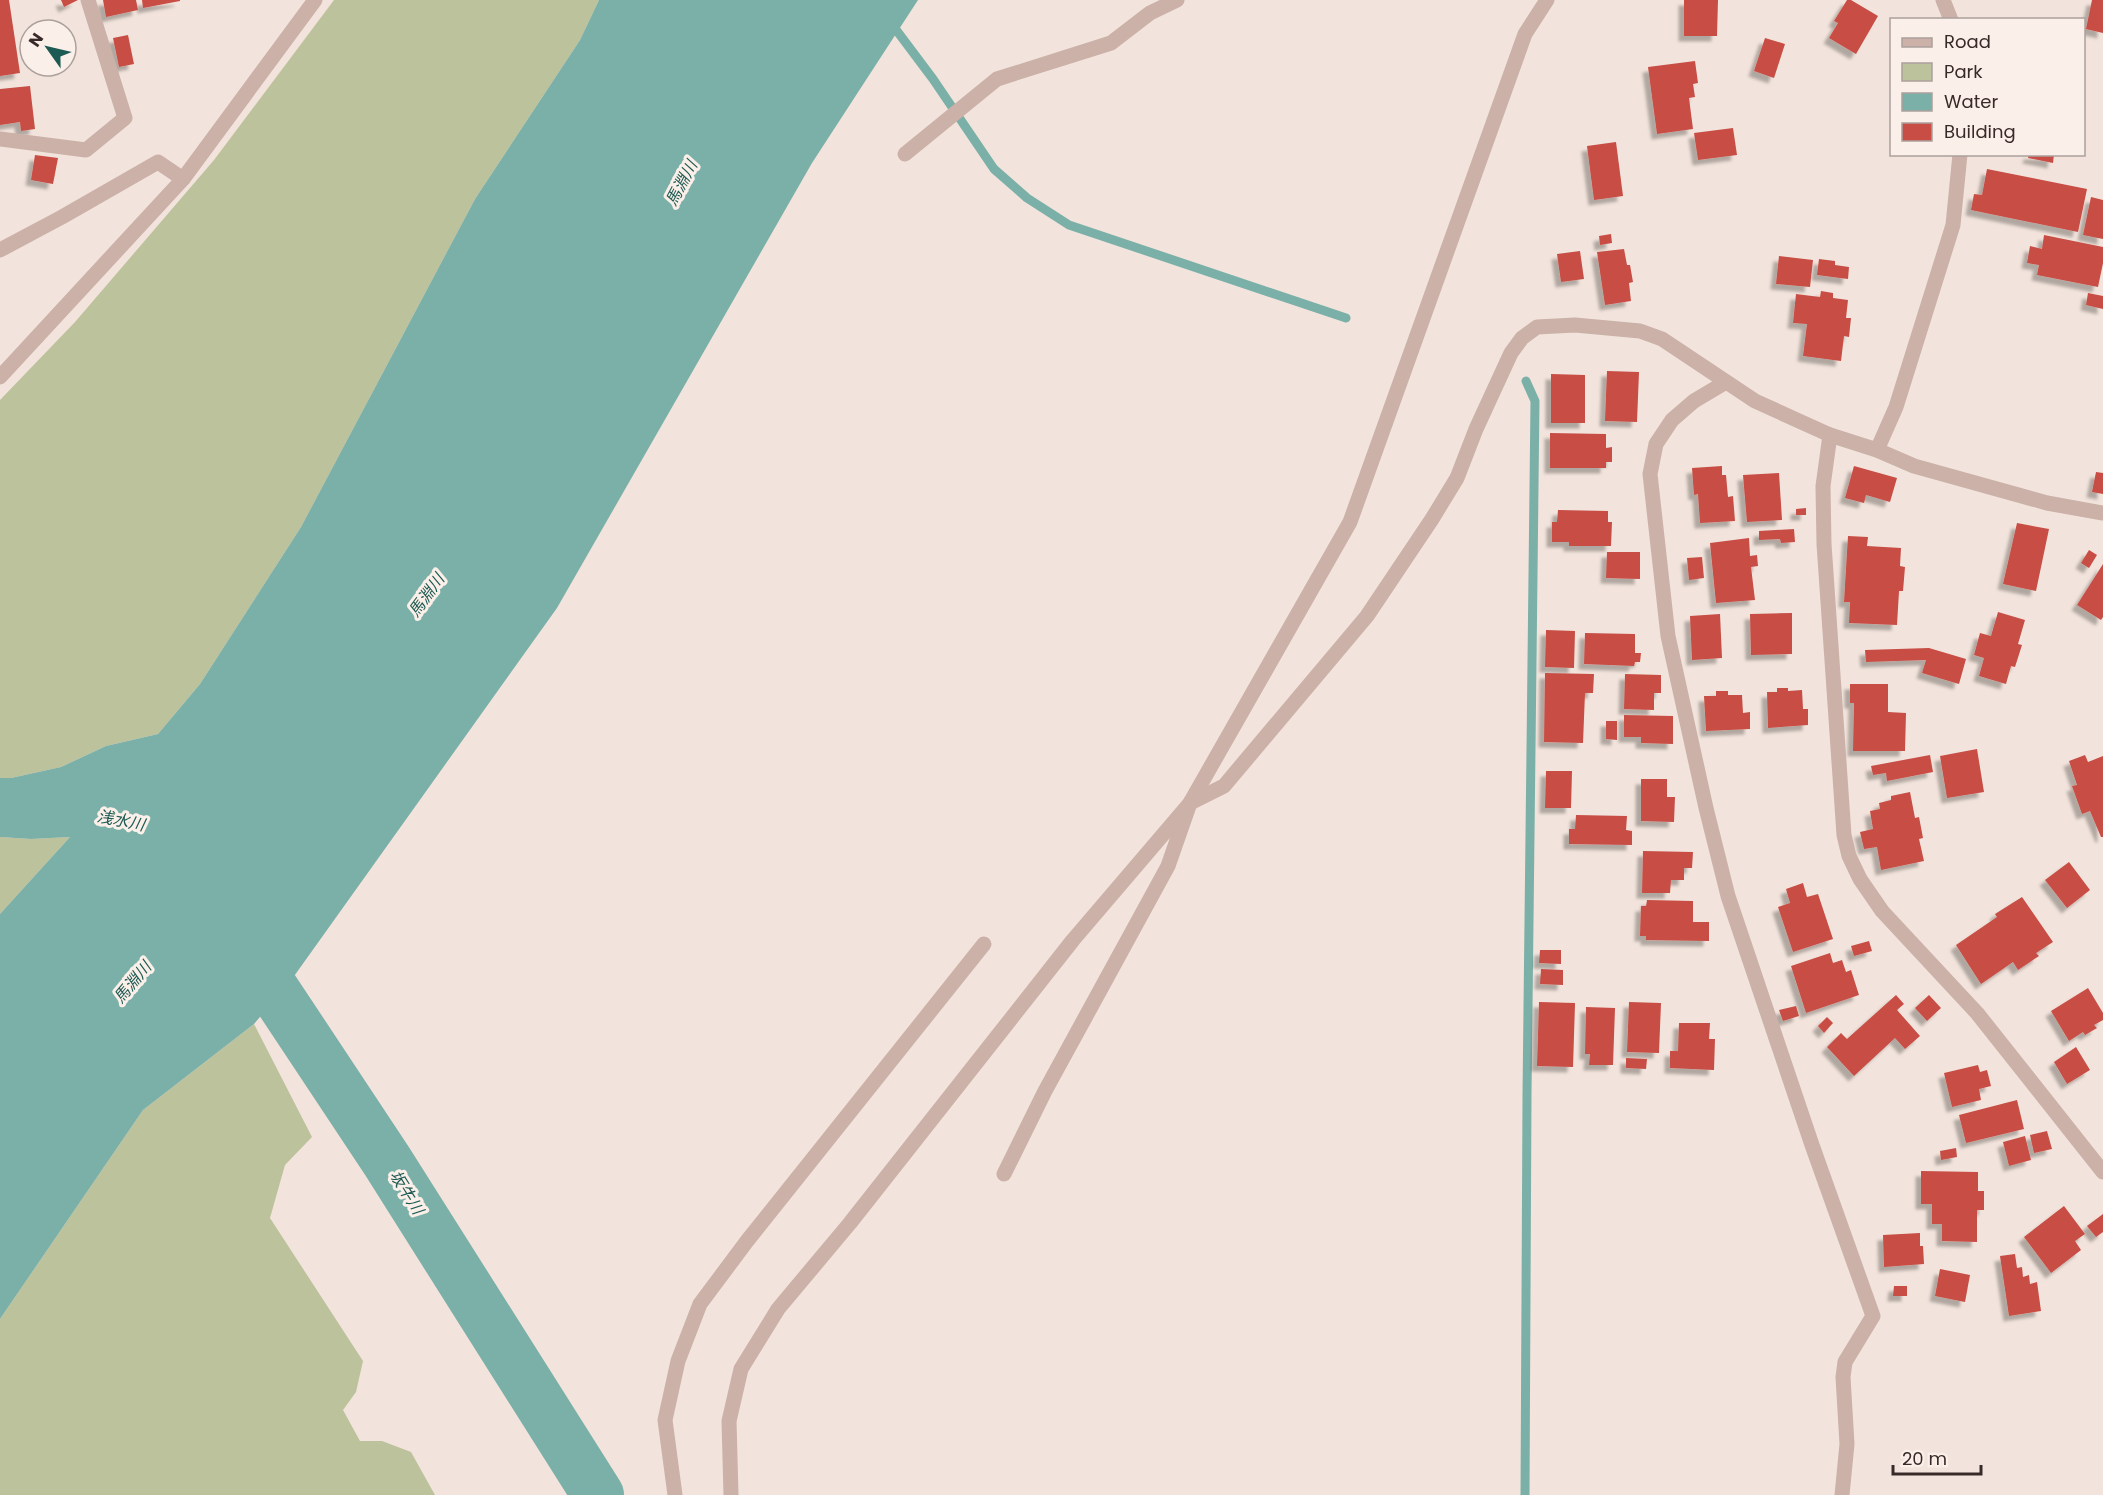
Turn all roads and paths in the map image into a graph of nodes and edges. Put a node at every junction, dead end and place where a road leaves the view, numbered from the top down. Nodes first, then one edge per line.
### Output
1 (88, 0) edge
2 (315, 0) edge
3 (1177, 0) edge
4 (1547, 0) edge
5 (1943, 0) edge
6 (1950, 18) edge
7 (0, 139) edge
8 (905, 154) dead end
9 (1960, 156) edge
10 (183, 179) junction
11 (0, 250) edge
12 (0, 377) edge
13 (1725, 382) junction
14 (1830, 435) junction
15 (1877, 450) junction
16 (2103, 513) edge
17 (1190, 802) junction
18 (984, 944) dead end
19 (2103, 1172) edge
20 (1004, 1174) dead end
21 (675, 1495) edge
22 (731, 1495) edge
23 (1842, 1495) edge

1 - 7 street
2 - 10 street
3 - 8 street
4 - 17 street
5 - 6 street
9 - 15 street
10 - 11 street
10 - 12 street
13 - 14 street
13 - 17 street
13 - 23 street
14 - 15 street
14 - 19 street
15 - 16 street
17 - 20 street
17 - 22 street
18 - 21 street

